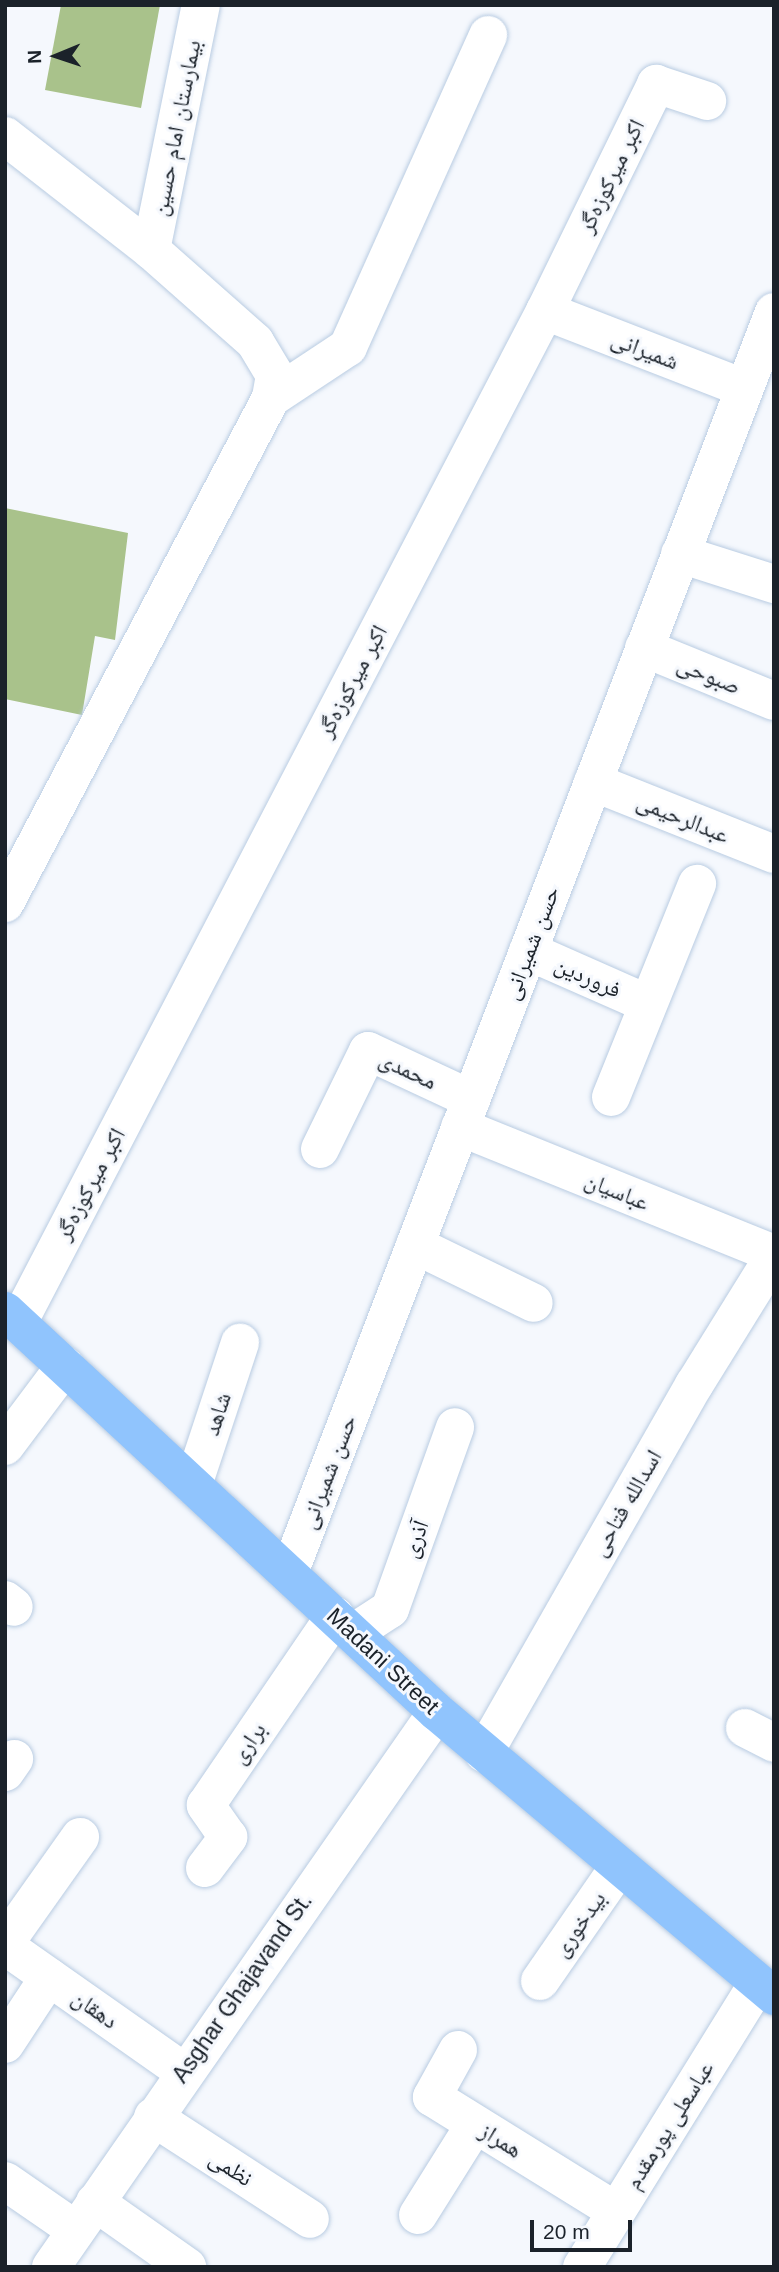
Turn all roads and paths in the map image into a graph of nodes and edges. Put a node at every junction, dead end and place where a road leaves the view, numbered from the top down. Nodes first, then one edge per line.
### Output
1 (201, 5) edge
2 (488, 35) dead end
3 (707, 102) dead end
4 (5, 136) edge
5 (151, 250) junction
6 (545, 312) junction
7 (774, 312) edge
8 (744, 388) junction
9 (271, 398) junction
10 (680, 554) junction
11 (774, 584) edge
12 (644, 648) junction
13 (774, 701) edge
14 (593, 782) junction
15 (774, 855) edge
16 (697, 884) dead end
17 (5, 903) edge
18 (528, 951) junction
19 (648, 1004) junction
20 (611, 1097) dead end
21 (466, 1113) junction
22 (320, 1149) dead end
23 (415, 1245) junction
24 (774, 1255) edge
25 (534, 1303) dead end
26 (12, 1317) edge
27 (240, 1343) dead end
28 (65, 1366) junction
29 (455, 1427) dead end
30 (5, 1446) edge
31 (193, 1485) junction
32 (289, 1573) junction
33 (344, 1625) junction
34 (437, 1712) junction
35 (484, 1753) junction
36 (80, 1837) dead end
37 (619, 1867) junction
38 (205, 1868) dead end
39 (5, 1944) edge
40 (49, 1977) junction
41 (540, 1981) dead end
42 (766, 1989) edge
43 (5, 2044) edge
44 (458, 2050) dead end
45 (184, 2072) junction
46 (153, 2117) junction
47 (475, 2124) junction
48 (5, 2180) edge
49 (616, 2211) junction
50 (418, 2215) dead end
51 (85, 2216) junction
52 (310, 2219) dead end
53 (51, 2267) edge
54 (187, 2267) edge
55 (582, 2267) edge

1 - 5 street, بیمارستان امام حسین
2 - 9 street
3 - 6 street, اکبر میرکوزه‌گر
4 - 5 street
5 - 9 street
6 - 8 street, شمیرانی
6 - 26 street, اکبر میرکوزه‌گر
7 - 8 street, حسن شمیرانی
8 - 10 street, حسن شمیرانی
9 - 17 street
10 - 11 street
10 - 12 street, حسن شمیرانی
12 - 13 street, صبوحی
12 - 14 street, حسن شمیرانی
14 - 15 street, عبدالرحیمی
14 - 18 street, حسن شمیرانی
16 - 19 street
18 - 19 street, فروردین
18 - 21 street, حسن شمیرانی
19 - 20 street
21 - 22 street, محمدی
21 - 23 street, حسن شمیرانی
21 - 24 street, عباسیان
23 - 25 street
23 - 32 street, حسن شمیرانی
24 - 35 street, اسدالله فتاحی
26 - 28 main road, Madani Street
27 - 31 street, شاهد
28 - 30 street
28 - 31 main road, Madani Street
29 - 33 street, آذری
31 - 32 main road, Madani Street
32 - 33 main road, Madani Street
33 - 34 main road, Madani Street
33 - 38 street, براری
34 - 35 main road, Madani Street
34 - 45 street, Asghar Ghajavand St.
35 - 37 main road, Madani Street
36 - 39 street
37 - 41 street, بیدخوری
37 - 42 main road, Madani Street
39 - 40 street, دهقان
40 - 43 street
40 - 45 street, دهقان
42 - 49 street, عباسعلی پورمقدم
44 - 47 street, همراز
45 - 46 street, Asghar Ghajavand St.
46 - 51 street, Asghar Ghajavand St.
46 - 52 street, نظمی
47 - 49 street, همراز
47 - 50 street
48 - 51 street
49 - 55 street, عباسعلی پورمقدم
51 - 53 street, Asghar Ghajavand St.
51 - 54 street

